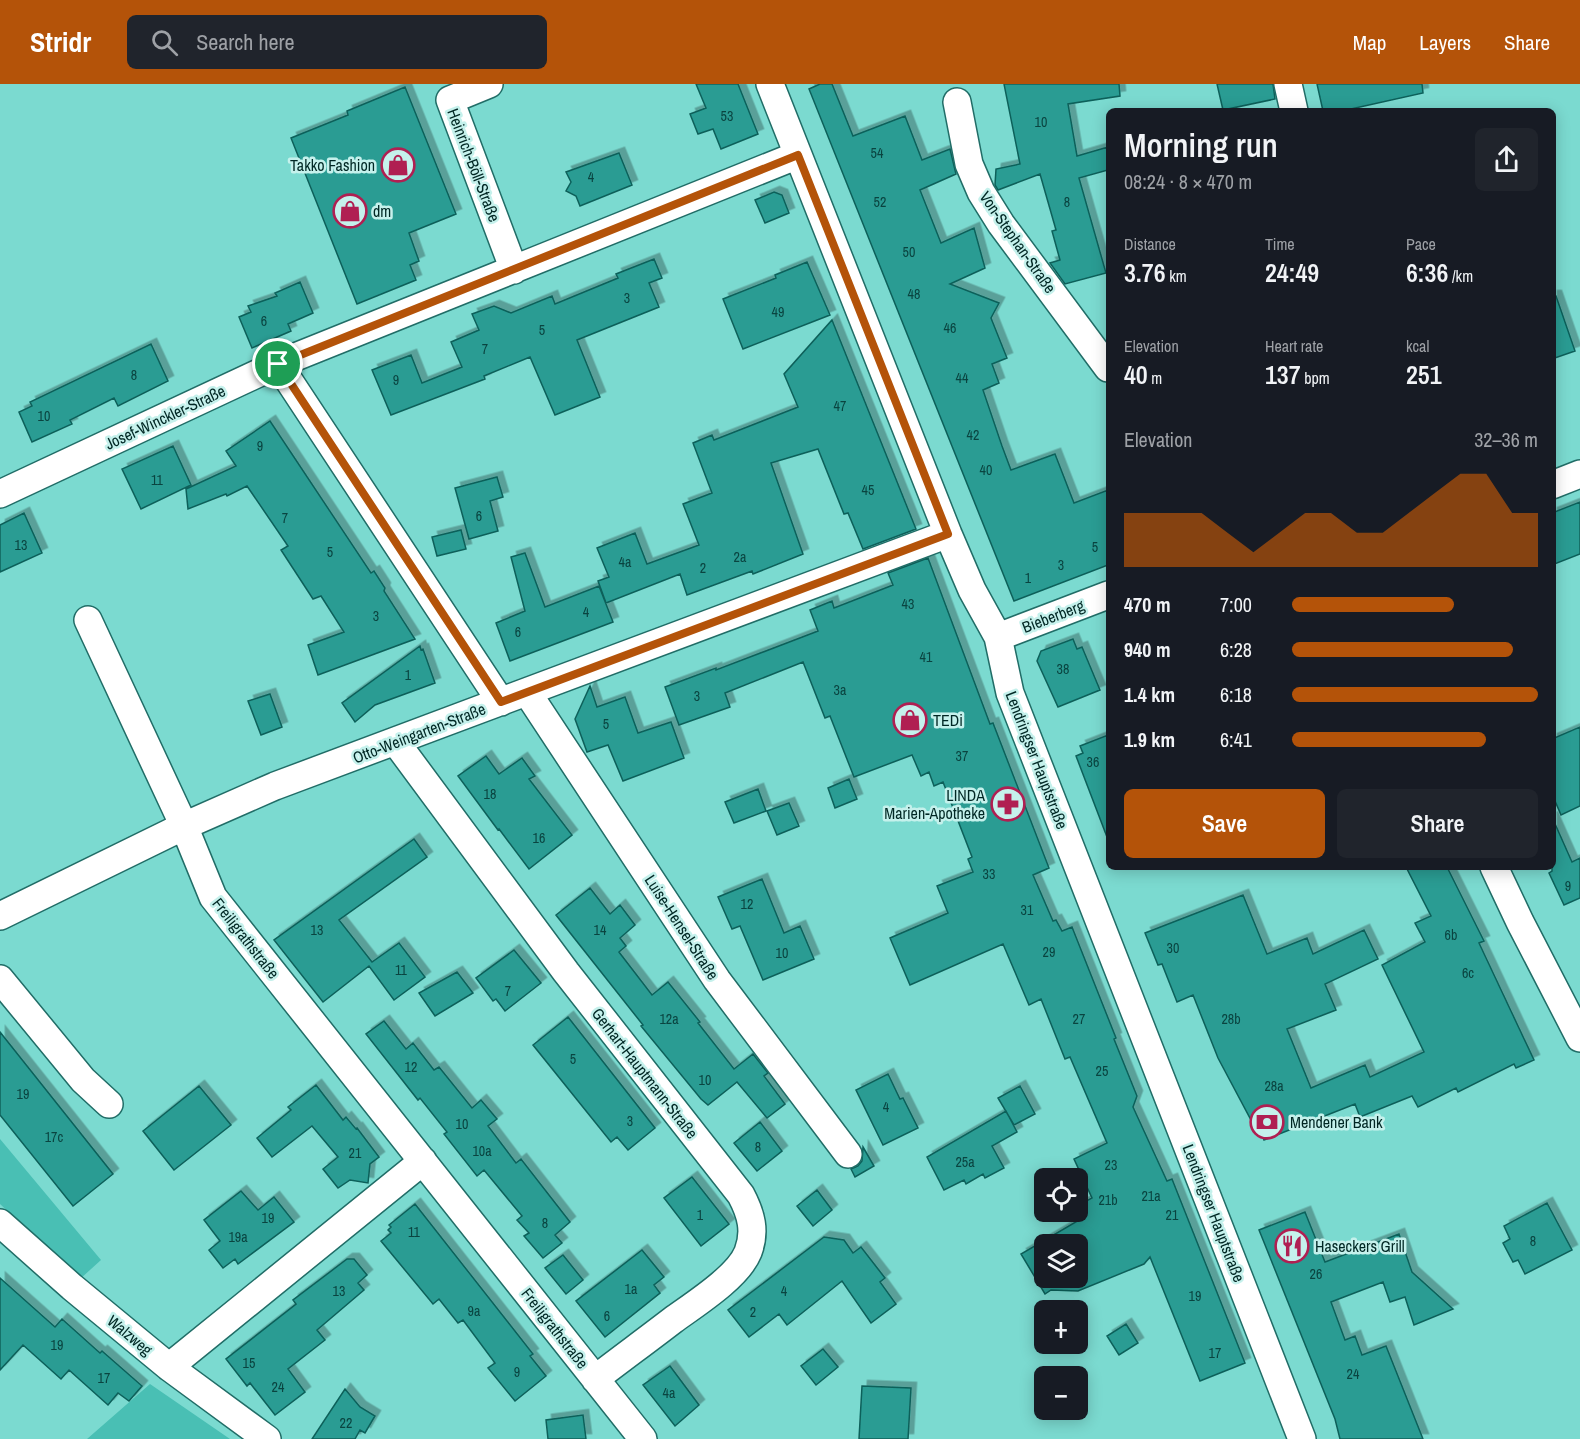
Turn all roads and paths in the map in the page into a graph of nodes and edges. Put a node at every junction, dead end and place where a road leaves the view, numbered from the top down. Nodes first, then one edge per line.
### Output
1 (489, 84) edge
2 (770, 84) edge
3 (1288, 84) edge
4 (957, 102) dead end
5 (1293, 108) edge
6 (798, 155) junction
7 (513, 270) junction
8 (278, 364) junction
9 (1106, 365) edge
10 (1580, 474) edge
11 (1556, 483) edge
12 (0, 494) edge
13 (948, 534) junction
14 (1106, 596) edge
15 (88, 620) dead end
16 (998, 637) junction
17 (527, 692) junction
18 (501, 702) junction
19 (395, 741) junction
20 (184, 826) junction
21 (1495, 870) edge
22 (0, 916) edge
23 (0, 979) edge
24 (1580, 1038) edge
25 (109, 1104) dead end
26 (848, 1154) dead end
27 (423, 1161) junction
28 (0, 1223) edge
29 (169, 1367) junction
30 (595, 1379) junction
31 (267, 1439) edge
32 (643, 1439) edge
33 (1302, 1439) edge

1 - 7 street, Heinrich-Böll-Straße
2 - 6 street, Lendringser Hauptstraße
3 - 5 street
4 - 9 street, Von-Stephan-Straße
6 - 7 street, Josef-Winckler-Straße
6 - 13 street, Lendringser Hauptstraße
7 - 8 street, Josef-Winckler-Straße
8 - 12 street, Josef-Winckler-Straße
8 - 18 street
10 - 11 street
13 - 16 street, Lendringser Hauptstraße
13 - 17 street, Otto-Weingarten-Straße
14 - 16 street, Bieberberg
15 - 20 street, Freiligrathstraße
16 - 33 street, Lendringser Hauptstraße
17 - 18 street, Otto-Weingarten-Straße
17 - 26 street, Luise-Hensel-Straße
18 - 19 street, Otto-Weingarten-Straße
19 - 20 street, Otto-Weingarten-Straße
19 - 30 street, Gerhart-Hauptmann-Straße
20 - 22 street, Otto-Weingarten-Straße
20 - 27 street, Freiligrathstraße
21 - 24 street
23 - 25 street
27 - 29 street
27 - 30 street, Freiligrathstraße
28 - 29 street, Walzweg
29 - 31 street, Walzweg
30 - 32 street, Freiligrathstraße

